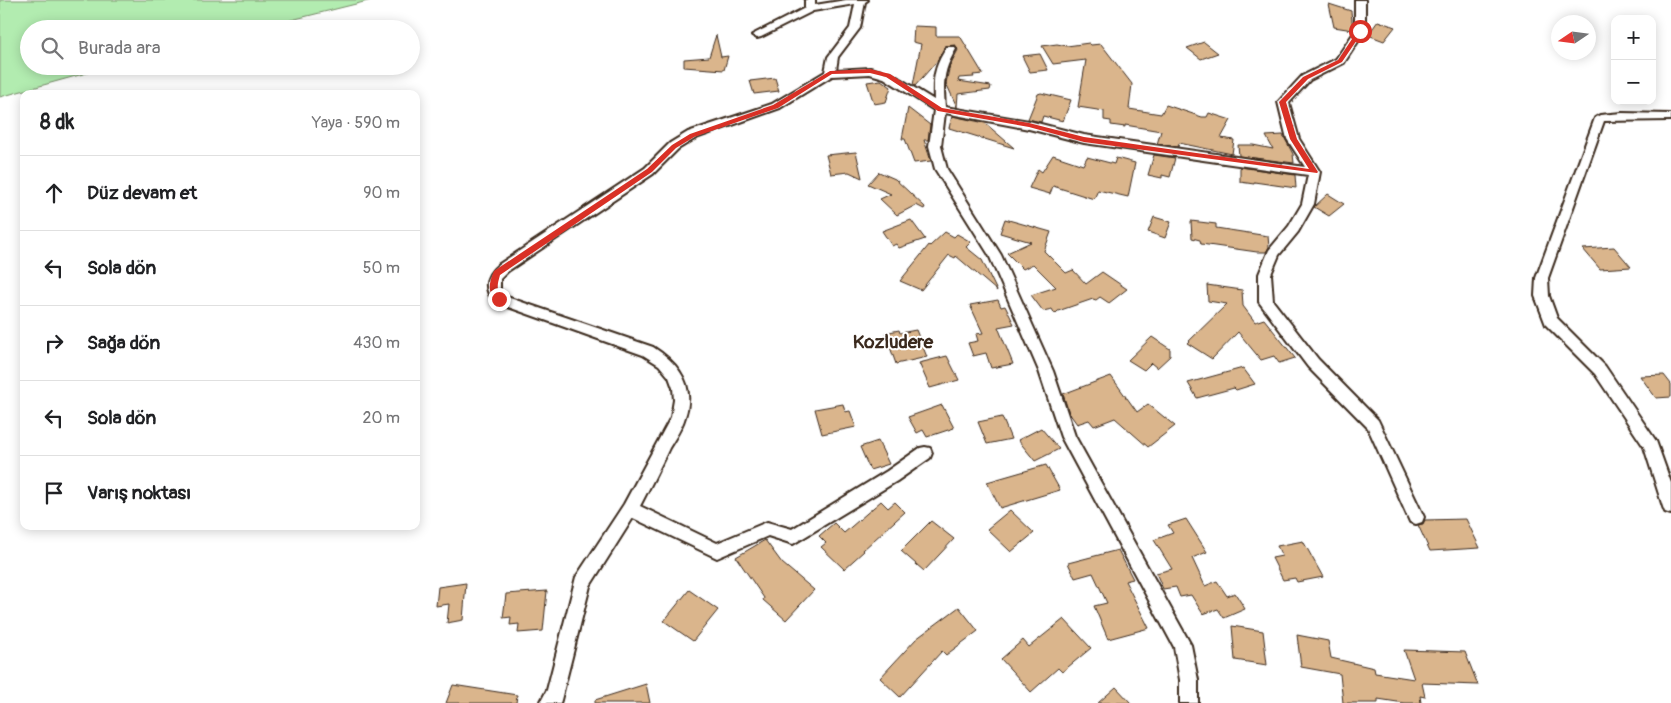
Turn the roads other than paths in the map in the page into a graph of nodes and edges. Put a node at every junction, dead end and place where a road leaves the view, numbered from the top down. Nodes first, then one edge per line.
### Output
1 (1360, 0) edge
2 (861, 1) edge
3 (810, 5) edge
4 (757, 34) dead end
5 (951, 49) dead end
6 (830, 73) junction
7 (940, 109) junction
8 (1671, 118) edge
9 (1314, 172) junction
10 (925, 453) dead end
11 (1671, 507) edge
12 (630, 509) junction
13 (1416, 517) dead end
14 (549, 703) edge
15 (1189, 703) edge

1 - 9 street
2 - 3 street
2 - 6 street
3 - 4 street
5 - 7 street
6 - 7 street
6 - 12 street
7 - 9 street
7 - 15 street
8 - 11 street
9 - 13 street
10 - 12 street
12 - 14 street

